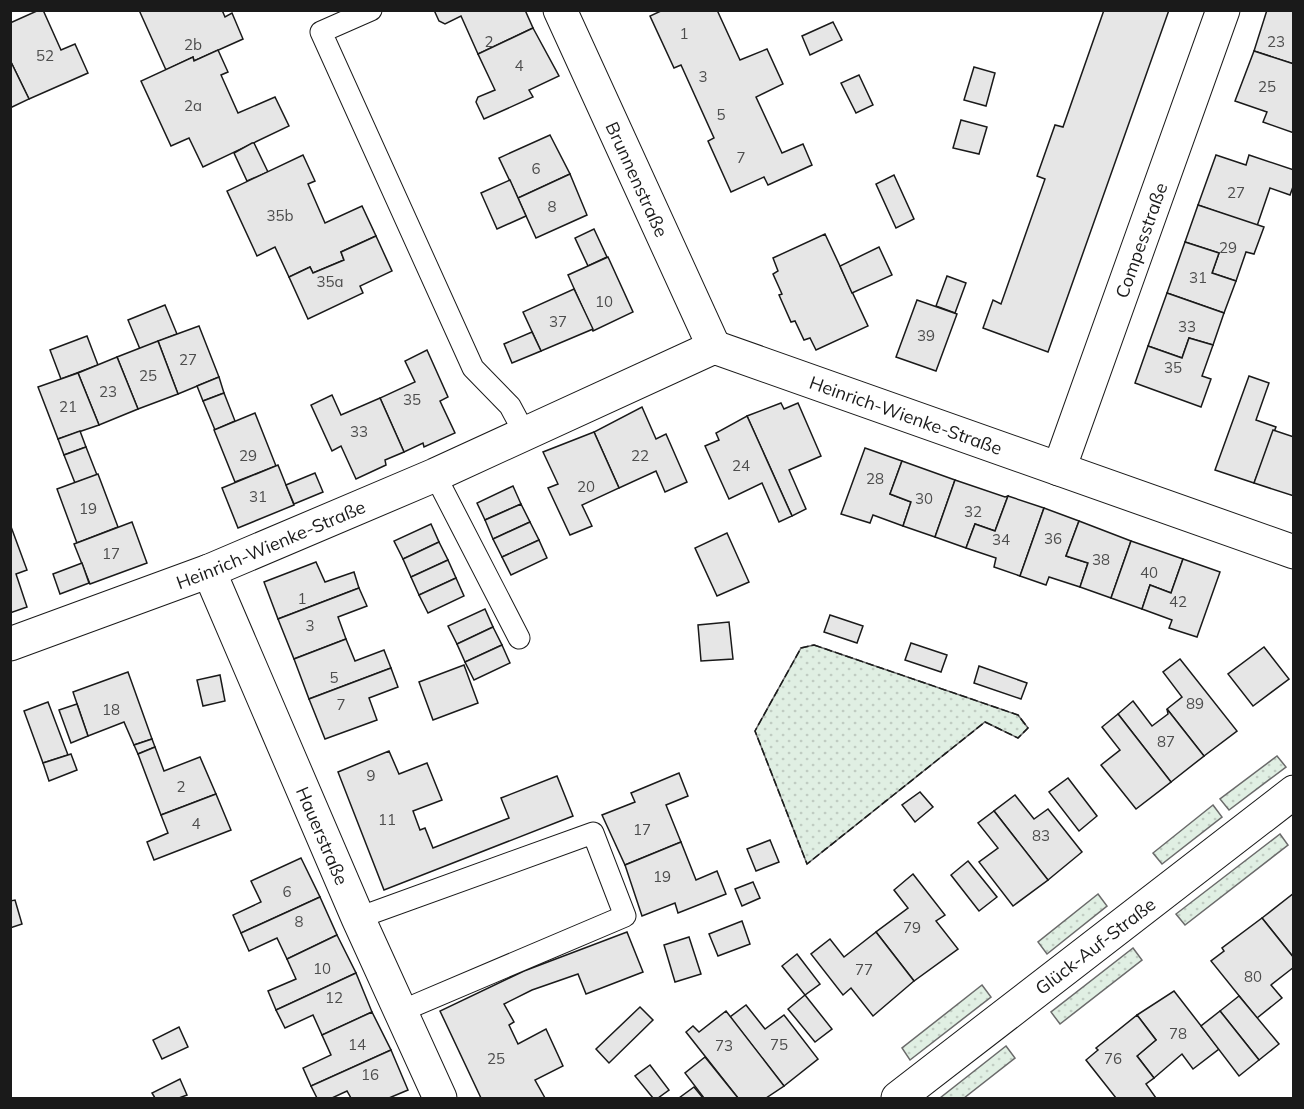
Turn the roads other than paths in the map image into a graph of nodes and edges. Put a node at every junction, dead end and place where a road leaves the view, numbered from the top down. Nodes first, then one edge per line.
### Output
1 (370, 10) edge
2 (560, 10) edge
3 (1223, 10) edge
4 (714, 346) junction
5 (525, 434) junction
6 (1059, 469) junction
7 (435, 475) junction
8 (1293, 552) edge
9 (209, 572) junction
10 (519, 638) dead end
11 (10, 644) edge
12 (1293, 792) edge
13 (358, 918) junction
14 (399, 1012) junction
15 (440, 1098) edge
16 (898, 1098) edge

1 - 5 lane
2 - 4 street, Brunnenstraße
3 - 6 street, Compesstraße
4 - 5 street, Heinrich-Wienke-Straße
4 - 6 street, Heinrich-Wienke-Straße
5 - 7 street, Heinrich-Wienke-Straße
6 - 8 street, Heinrich-Wienke-Straße
7 - 9 street, Heinrich-Wienke-Straße
7 - 10 lane
9 - 11 street, Heinrich-Wienke-Straße
9 - 13 street, Hauerstraße
12 - 16 street, Glück-Auf-Straße
13 - 14 street, Hauerstraße
13 - 14 lane
14 - 15 street, Hauerstraße

